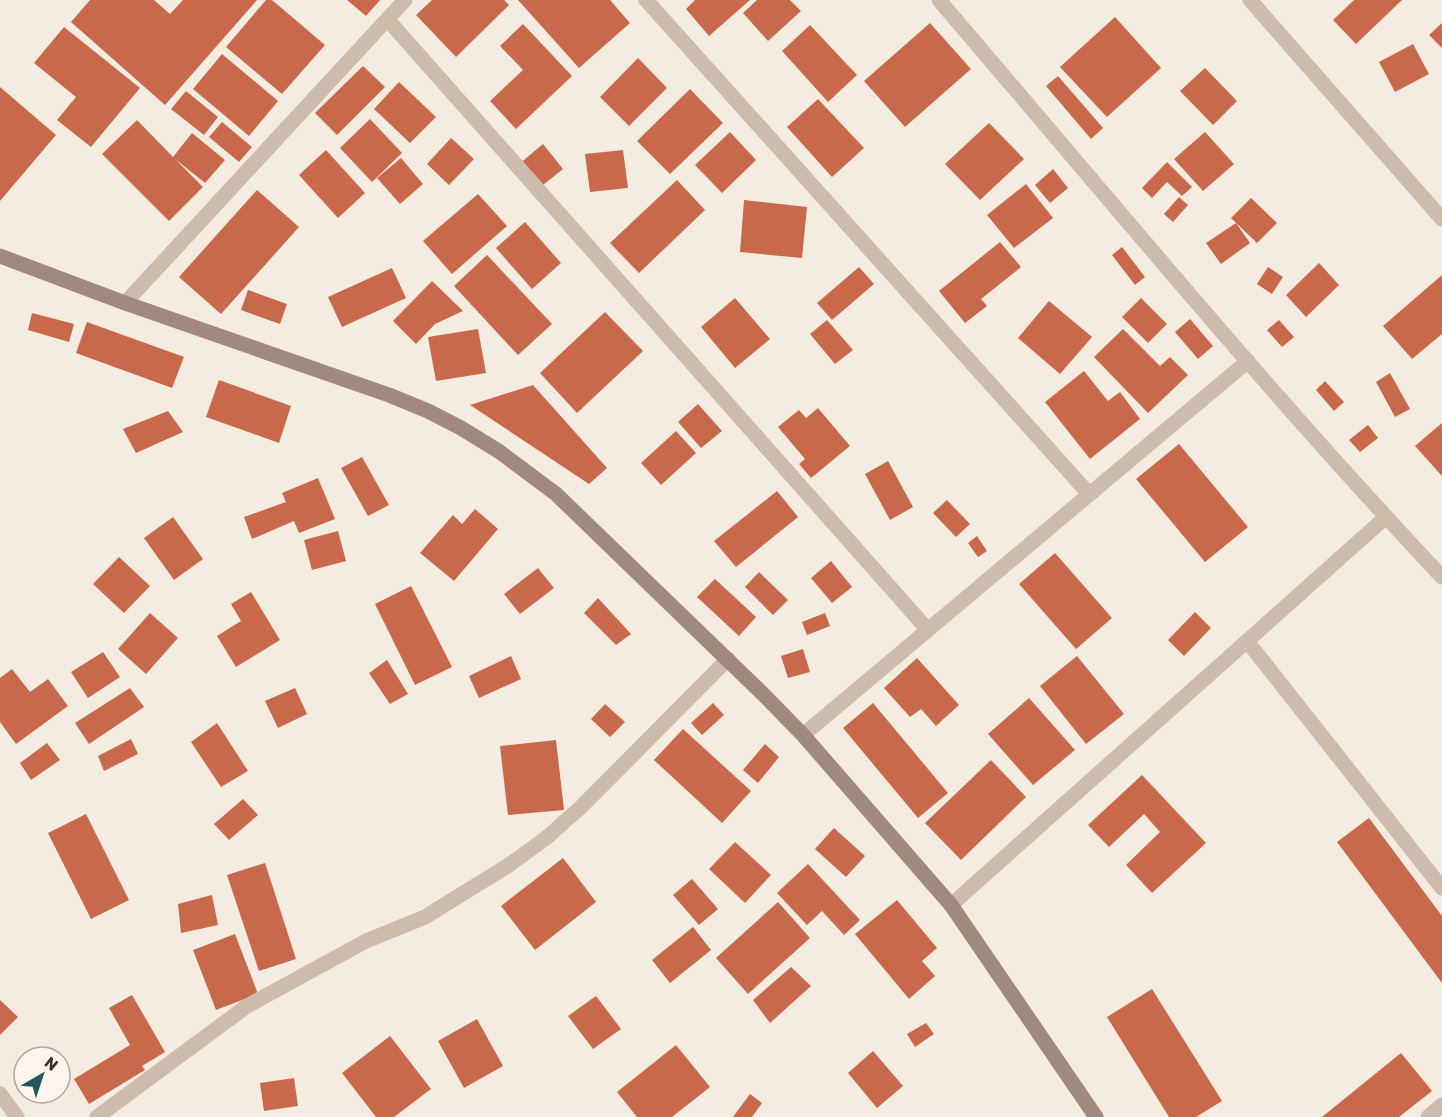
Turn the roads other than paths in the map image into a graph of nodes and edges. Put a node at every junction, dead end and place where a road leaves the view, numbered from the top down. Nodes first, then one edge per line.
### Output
1 (405, 0) edge
2 (646, 0) edge
3 (939, 0) edge
4 (1250, 0) edge
5 (387, 19) junction
6 (1442, 219) edge
7 (0, 256) edge
8 (125, 303) junction
9 (1248, 361) junction
10 (1089, 494) junction
11 (1386, 518) junction
12 (1442, 577) edge
13 (928, 630) junction
14 (1247, 641) junction
15 (728, 659) junction
16 (803, 735) junction
17 (1442, 888) edge
18 (951, 905) junction
19 (0, 1094) edge
20 (1442, 1105) edge
21 (17, 1117) edge
22 (97, 1117) edge
23 (1096, 1117) edge
24 (1428, 1117) edge

1 - 5 street
2 - 10 street
3 - 9 street
4 - 6 street
5 - 8 street
5 - 13 street
7 - 8 main road
8 - 15 main road
9 - 10 street
9 - 11 street
10 - 13 street
11 - 12 street
11 - 14 street
13 - 16 street
14 - 17 street
14 - 18 street
15 - 16 main road
15 - 22 street
16 - 18 main road
18 - 23 main road
19 - 21 street
20 - 24 street

